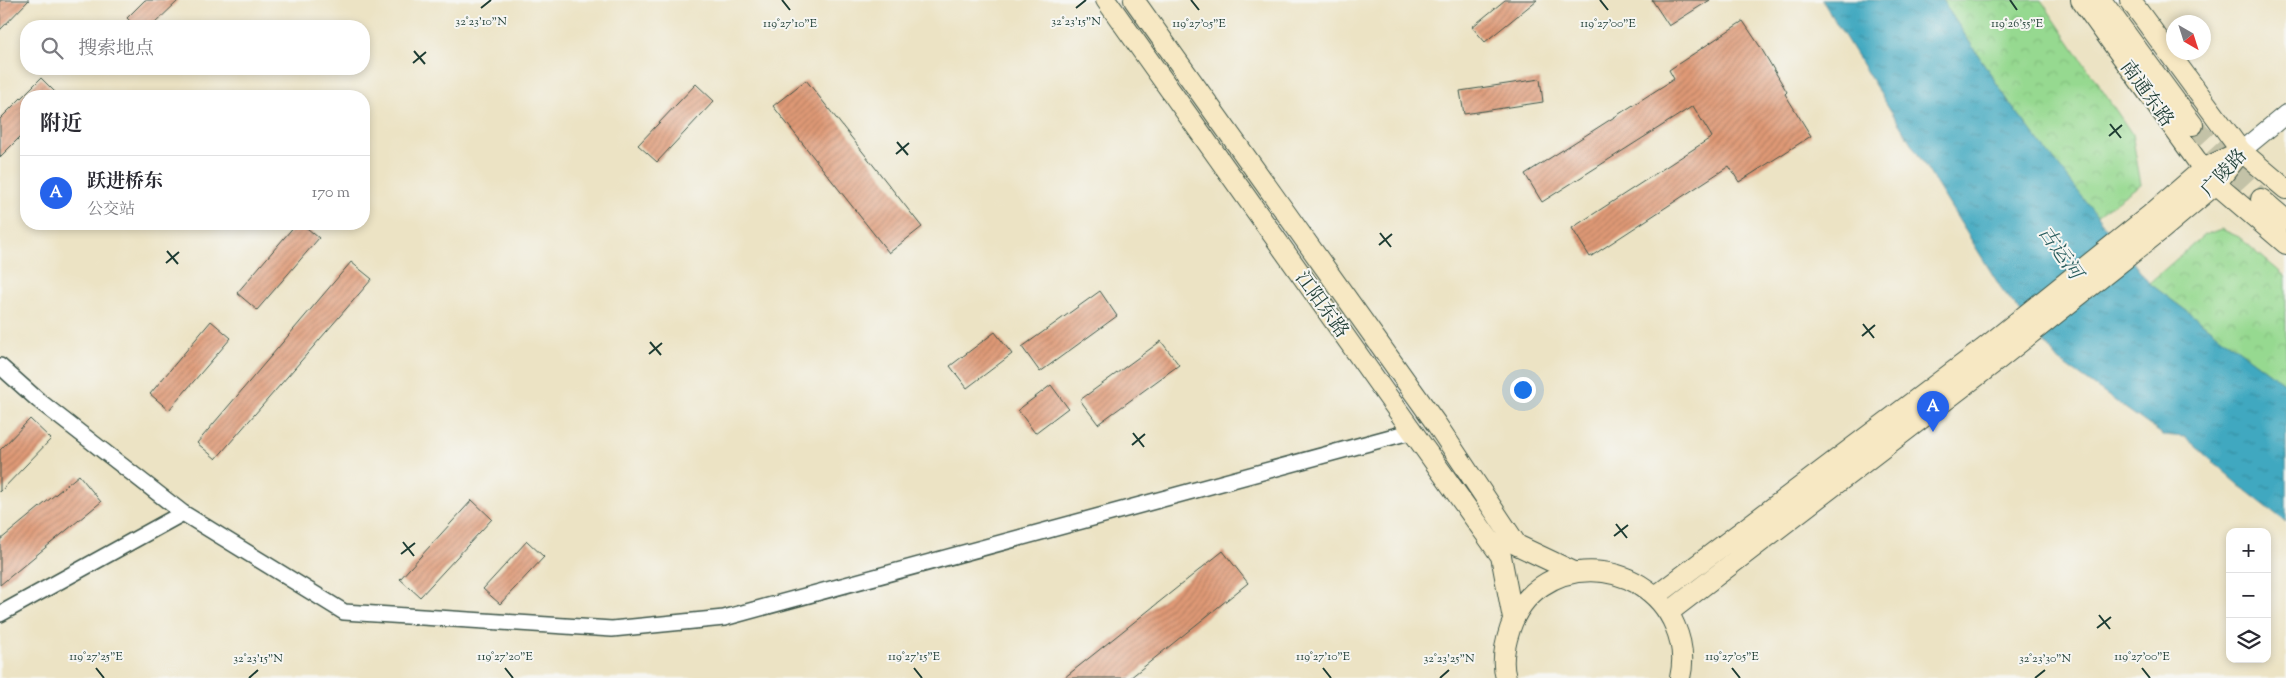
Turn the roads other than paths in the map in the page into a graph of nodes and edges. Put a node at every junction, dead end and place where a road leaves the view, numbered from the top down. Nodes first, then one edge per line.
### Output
1 (1106, 0) edge
2 (1134, 0) edge
3 (2081, 0) edge
4 (2101, 0) edge
5 (2130, 0) edge
6 (2286, 114) edge
7 (2193, 125) tunnel mouth
8 (2241, 151) junction
9 (2203, 169) junction
10 (2216, 184) junction
11 (2286, 189) edge
12 (2261, 199) tunnel mouth
13 (2286, 220) edge
14 (2155, 223) junction
15 (2286, 244) edge
16 (1988, 356) junction
17 (0, 366) edge
18 (1413, 431) junction
19 (183, 513) junction
20 (1574, 572) junction
21 (1656, 596) junction
22 (1669, 612) junction
23 (0, 614) edge
24 (1514, 619) junction
25 (1506, 678) edge
26 (1680, 678) edge

1 - 18 main road, 江阳东路
2 - 20 main road, 江阳东路
3 - 9 main road, 南通东路
4 - 7 main road
5 - 8 main road
6 - 8 street, 广陵路
8 - 9 main road
8 - 10 main road, 广陵路
8 - 11 main road
9 - 10 main road, 南通东路
9 - 14 main road
10 - 14 main road, 广陵路
10 - 15 main road, 南通东路
12 - 13 main road
14 - 16 main road
16 - 21 main road
16 - 22 main road
17 - 19 street
18 - 19 street
18 - 24 main road, 江阳东路
19 - 23 street
20 - 21 main road
20 - 24 main road
21 - 22 main road
22 - 26 main road
24 - 25 main road

